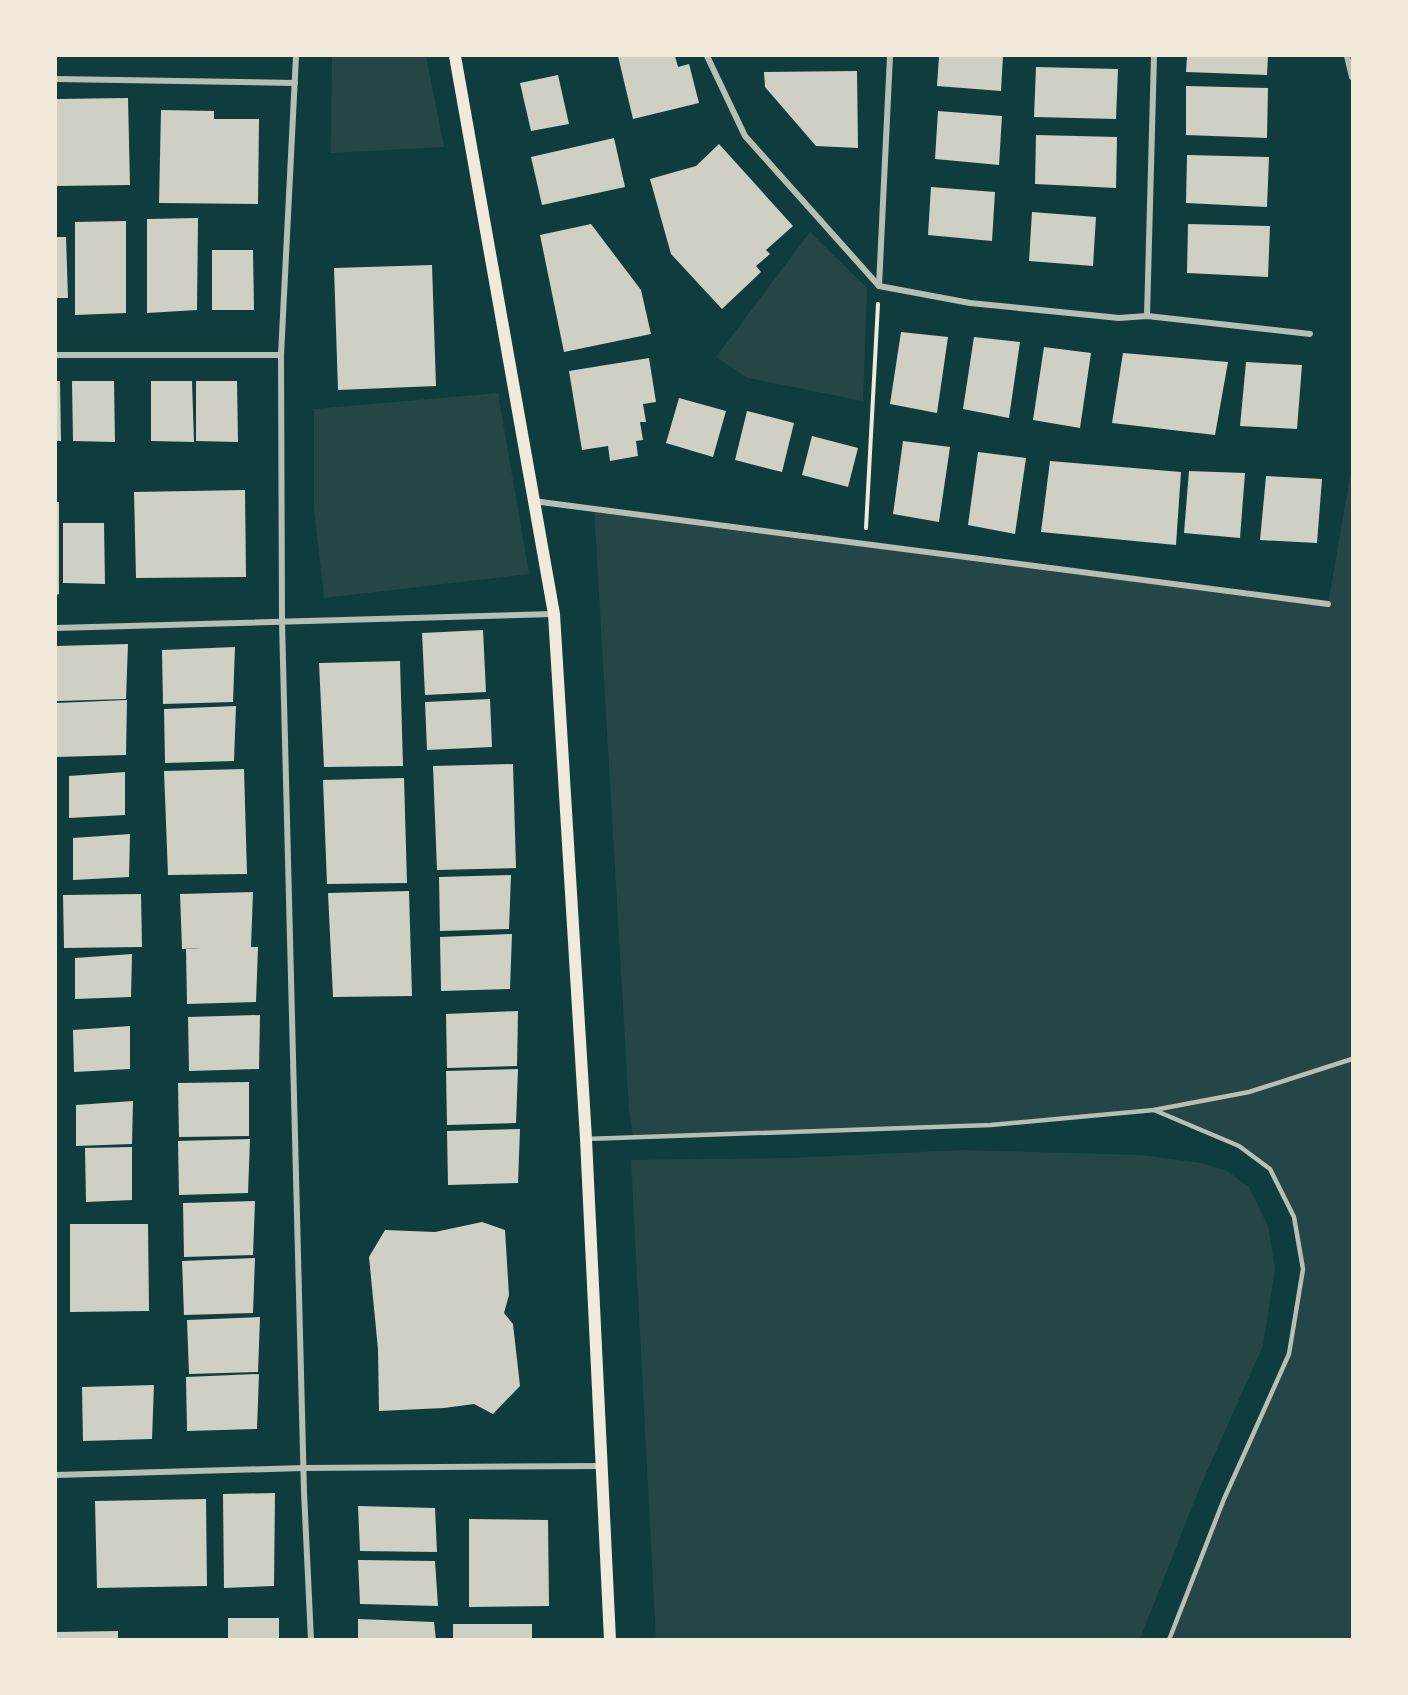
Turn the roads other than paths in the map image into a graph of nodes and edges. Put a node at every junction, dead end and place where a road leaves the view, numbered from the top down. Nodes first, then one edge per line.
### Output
1 (296, 56) edge
2 (455, 56) edge
3 (707, 56) edge
4 (890, 56) edge
5 (1154, 56) edge
6 (1347, 56) edge
7 (1353, 77) edge
8 (56, 79) edge
9 (295, 83) junction
10 (879, 286) junction
11 (1147, 316) junction
12 (1310, 334) dead end
13 (56, 355) edge
14 (281, 355) junction
15 (533, 500) junction
16 (1328, 604) dead end
17 (554, 614) junction
18 (282, 622) junction
19 (56, 628) edge
20 (1353, 1059) edge
21 (1154, 1110) junction
22 (586, 1139) junction
23 (600, 1466) junction
24 (303, 1468) junction
25 (56, 1474) edge
26 (311, 1640) edge
27 (610, 1640) edge
28 (1169, 1640) edge

1 - 9 street
2 - 15 main road
3 - 10 street
4 - 10 street
5 - 11 street
6 - 7 street
8 - 9 street
9 - 14 street
10 - 11 street
11 - 12 street
13 - 14 street
14 - 18 street
15 - 16 street
15 - 17 main road
17 - 18 street
17 - 22 main road
18 - 19 street
18 - 24 street
20 - 21 lane
21 - 22 lane
21 - 28 lane
22 - 23 main road
23 - 24 street
23 - 27 main road
24 - 25 street
24 - 26 street

